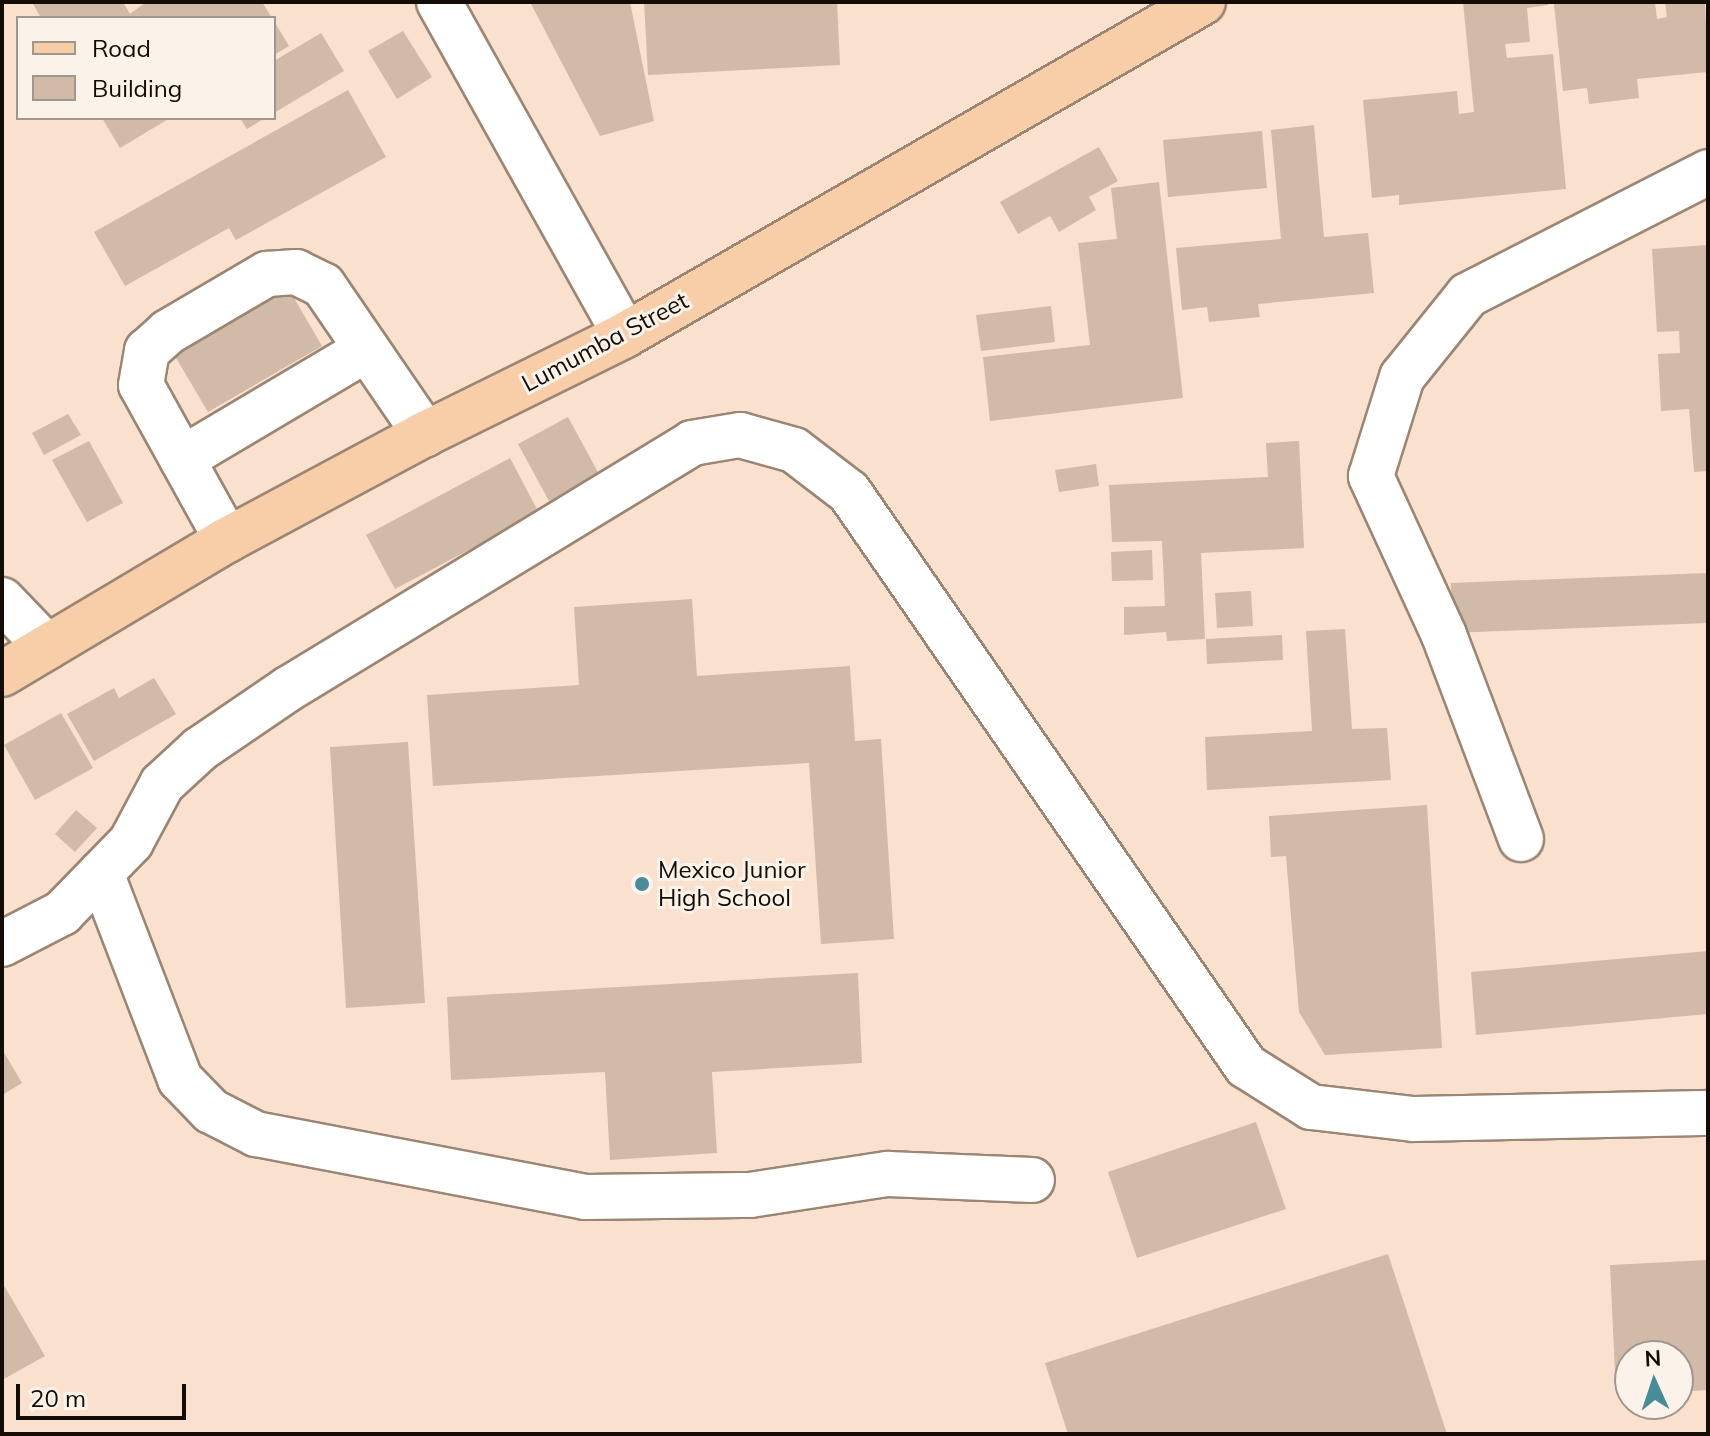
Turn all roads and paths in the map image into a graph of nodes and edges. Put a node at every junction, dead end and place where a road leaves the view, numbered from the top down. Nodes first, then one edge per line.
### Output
1 (439, 2) edge
2 (1203, 2) edge
3 (1708, 172) edge
4 (625, 335) junction
5 (367, 349) junction
6 (425, 434) junction
7 (182, 459) junction
8 (227, 540) junction
9 (2, 600) edge
10 (47, 647) junction
11 (2, 674) edge
12 (1521, 839) dead end
13 (101, 873) junction
14 (2, 944) edge
15 (1708, 1113) edge
16 (1032, 1180) dead end

1 - 4 street
2 - 4 main road, Lumumba Street
3 - 12 street
4 - 6 main road, Lumumba Street
5 - 6 street
5 - 7 street
5 - 7 street
6 - 8 main road, Lumumba Street
7 - 8 street
8 - 10 main road, Lumumba Street
9 - 10 street
10 - 11 main road, Lumumba Street
13 - 14 street
13 - 15 street
13 - 16 street

